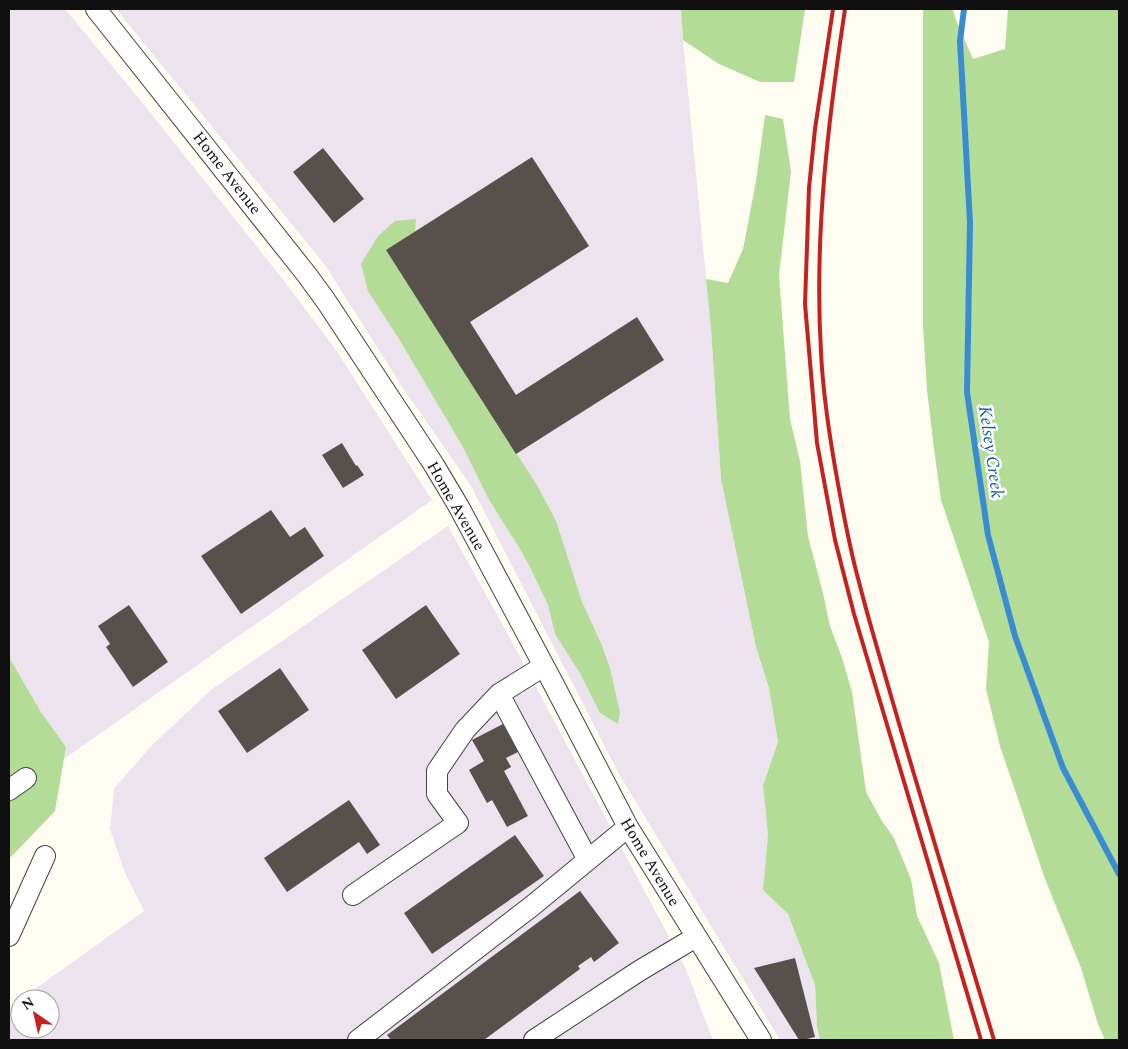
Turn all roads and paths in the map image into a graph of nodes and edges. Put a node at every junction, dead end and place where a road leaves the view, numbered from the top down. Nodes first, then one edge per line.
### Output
1 (96, 9) edge
2 (544, 666) junction
3 (499, 694) junction
4 (26, 778) dead end
5 (9, 790) edge
6 (628, 827) junction
7 (45, 856) dead end
8 (588, 860) junction
9 (353, 895) dead end
10 (9, 936) edge
11 (696, 937) junction
12 (358, 1040) edge
13 (534, 1040) edge
14 (761, 1040) edge

1 - 2 street, Home Avenue
2 - 3 street
2 - 6 street, Home Avenue
3 - 8 street
3 - 9 street
4 - 5 street
6 - 8 street
6 - 11 street, Home Avenue
7 - 10 street
8 - 12 street
11 - 13 street
11 - 14 street, Home Avenue

